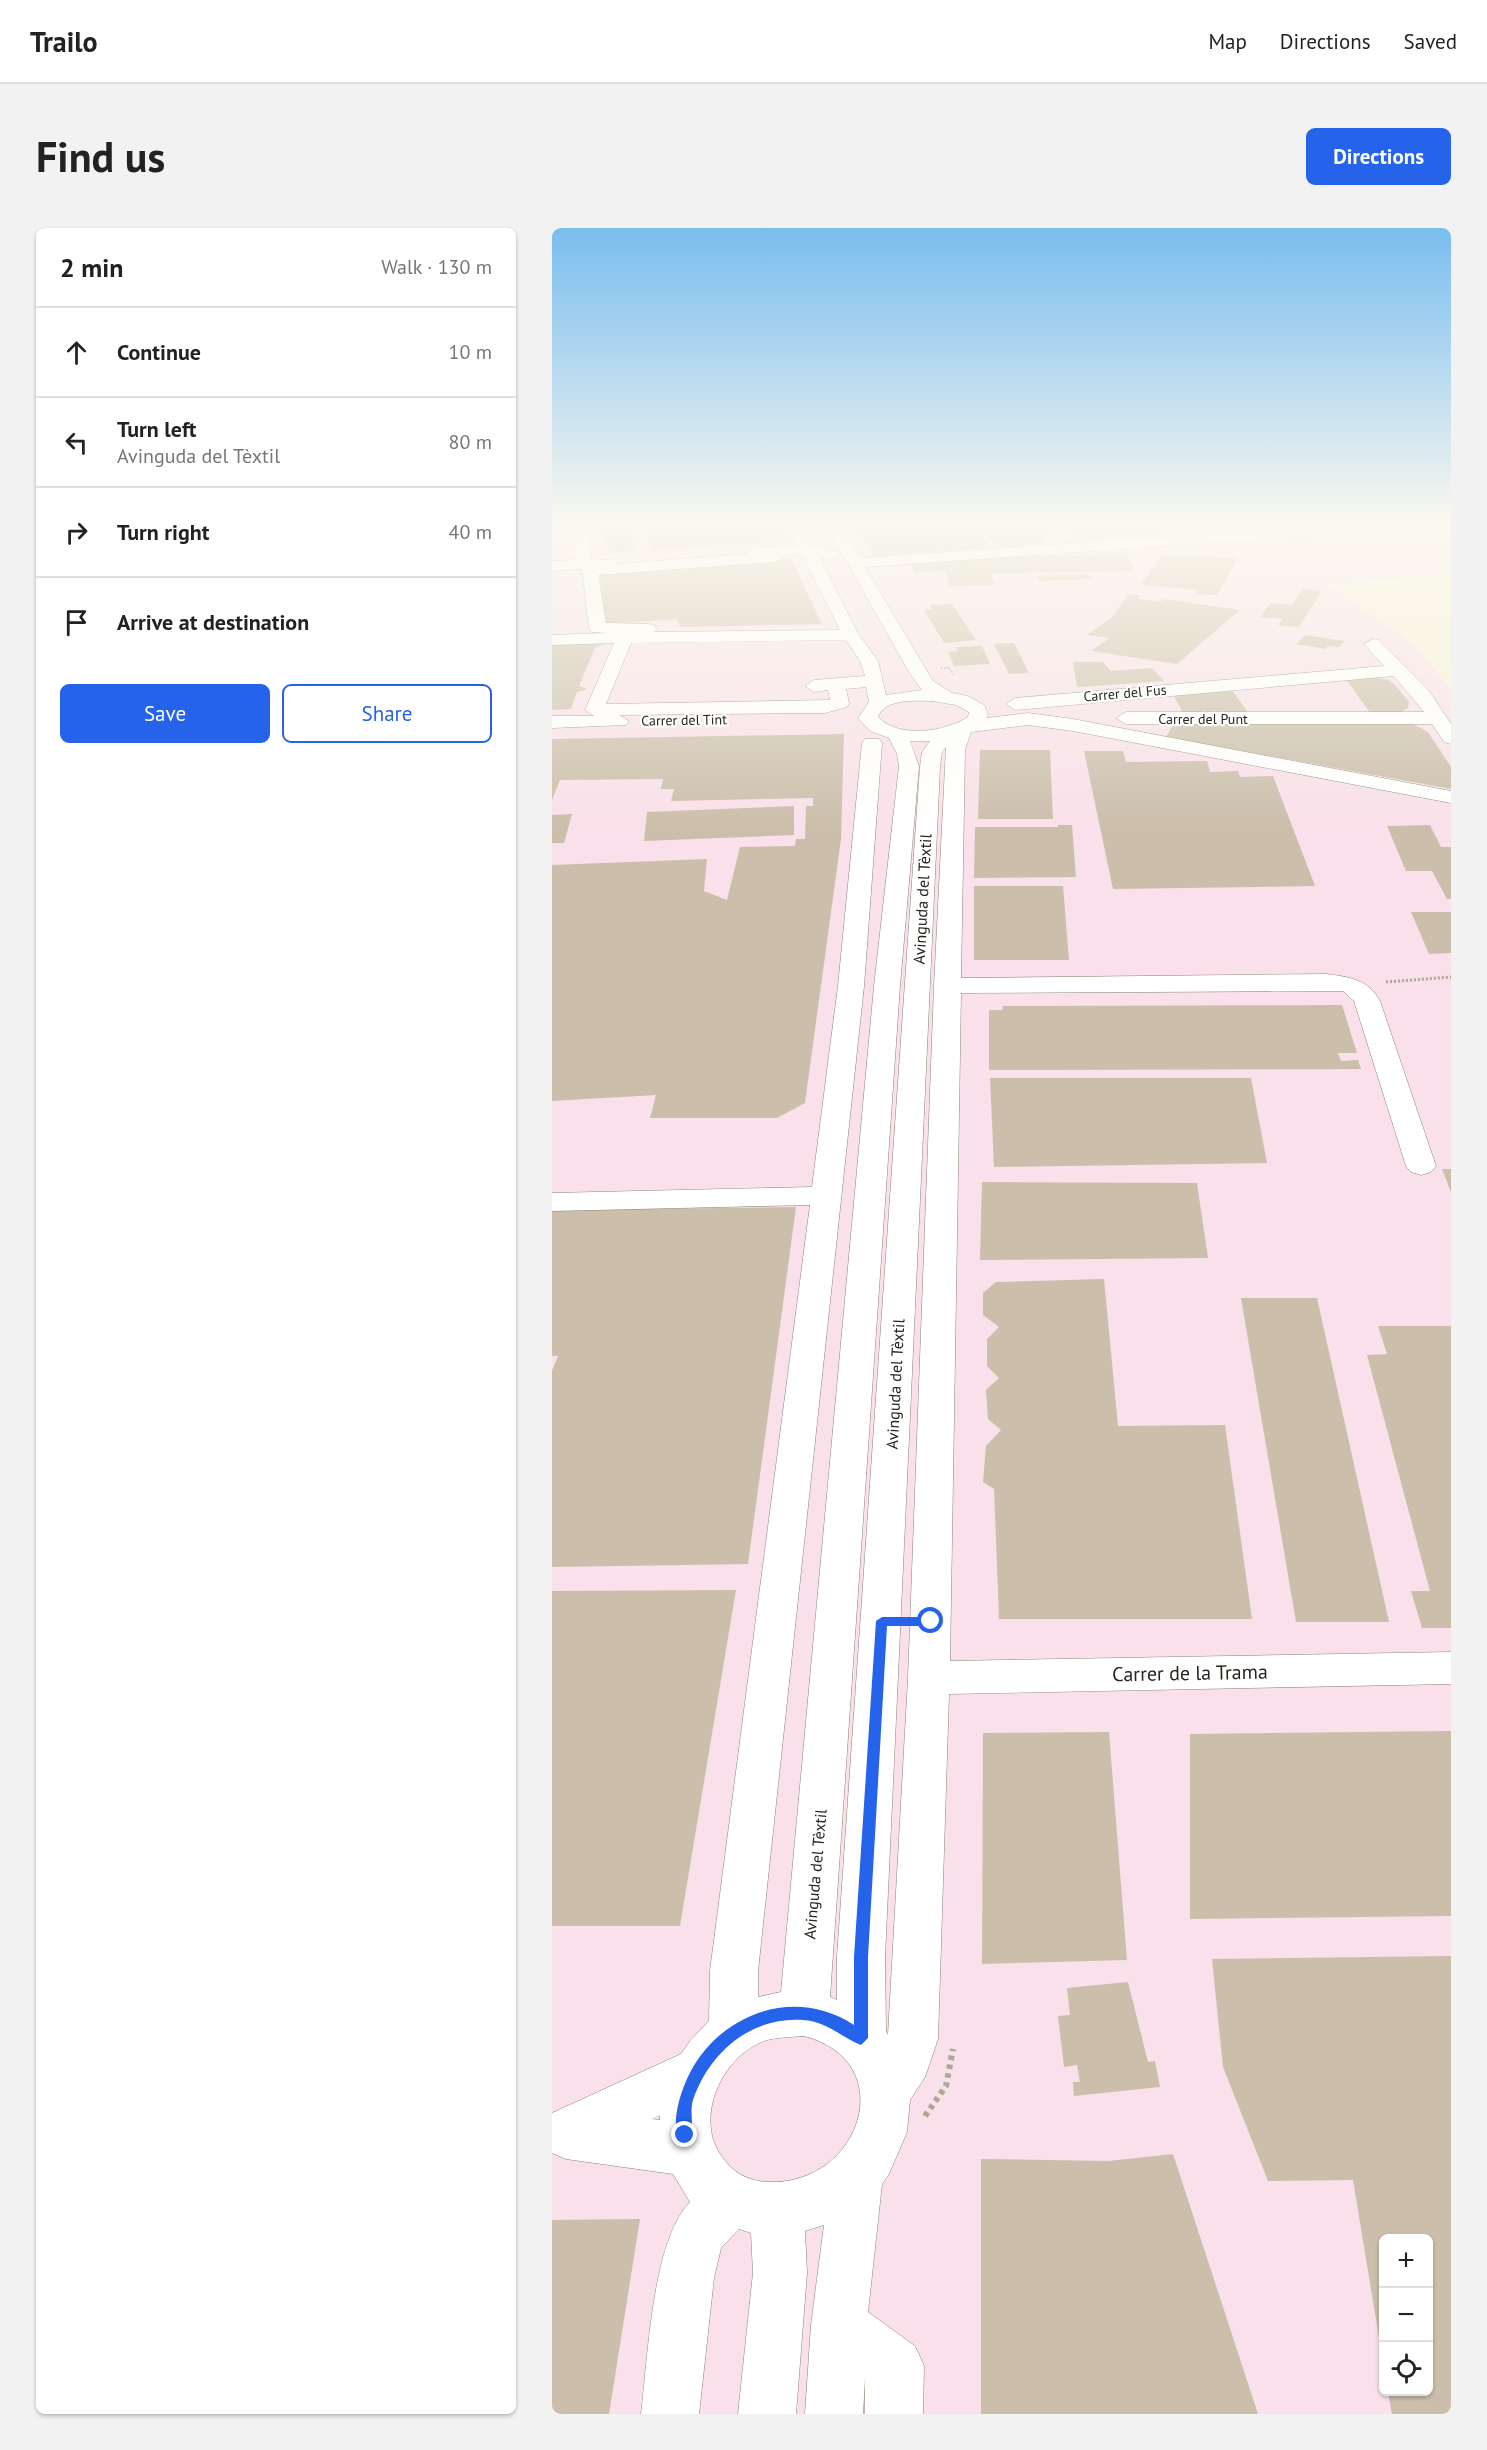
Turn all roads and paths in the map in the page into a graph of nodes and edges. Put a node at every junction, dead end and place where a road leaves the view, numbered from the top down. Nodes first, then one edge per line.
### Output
1 (598, 627) edge
2 (847, 627) edge
3 (892, 627) edge
4 (849, 631) junction
5 (625, 638) junction
6 (552, 639) edge
7 (1373, 644) dead end
8 (814, 652) junction
9 (1398, 670) junction
10 (943, 675) dead end
11 (875, 681) junction
12 (898, 683) dead end
13 (836, 684) junction
14 (603, 691) junction
15 (626, 691) dead end
16 (880, 704) junction
17 (700, 706) junction
18 (995, 706) junction
19 (959, 715) junction
20 (816, 718) junction
21 (1437, 718) junction
22 (552, 722) edge
23 (882, 735) junction
24 (1451, 738) edge
25 (1449, 795) edge
26 (1451, 976) edge
27 (851, 986) junction
28 (887, 986) junction
29 (947, 986) junction
30 (1356, 986) junction
31 (1421, 1166) dead end
32 (826, 1196) junction
33 (552, 1202) edge
34 (882, 1621) junction
35 (931, 1621) junction
36 (1451, 1668) edge
37 (929, 1678) junction
38 (804, 2013) junction
39 (734, 2033) junction
40 (861, 2038) junction
41 (697, 2072) junction
42 (886, 2093) junction
43 (560, 2134) edge
44 (689, 2150) junction
45 (856, 2177) junction
46 (754, 2205) junction
47 (839, 2325) junction
48 (670, 2414) edge
49 (767, 2414) edge
50 (834, 2414) edge
51 (894, 2414) edge

1 - 4 street
2 - 4 street
3 - 19 street
4 - 8 street
4 - 11 street
5 - 6 street
5 - 8 street
5 - 14 street
7 - 9 street
8 - 13 street
9 - 18 street, Carrer del Fus
9 - 21 street
10 - 19 street
11 - 13 street
11 - 16 street
12 - 16 street
13 - 17 street
14 - 15 street
14 - 17 street
16 - 19 street
16 - 20 street
16 - 23 street
17 - 20 street, Carrer del Tint
17 - 22 street, Carrer del Tint
18 - 19 street, Carrer del Punt
18 - 21 street, Carrer del Punt
19 - 23 street
19 - 25 street
19 - 29 street
19 - 34 street, Avinguda del Tèxtil
20 - 23 street
21 - 24 street
23 - 27 street
23 - 28 street, Avinguda del Tèxtil
26 - 30 path
27 - 28 street
27 - 32 street
28 - 38 street, Avinguda del Tèxtil
29 - 30 street
29 - 35 street
30 - 31 street
32 - 33 street
32 - 39 street
34 - 35 street
34 - 40 street, Avinguda del Tèxtil
35 - 37 street
36 - 37 street, Carrer de la Trama
37 - 42 street
38 - 39 street
38 - 40 street
39 - 41 street
40 - 42 street
41 - 43 street
41 - 44 street
42 - 45 street
43 - 44 street
44 - 46 street
45 - 46 street
45 - 47 street
46 - 48 street
46 - 49 street
47 - 50 street
47 - 51 street

